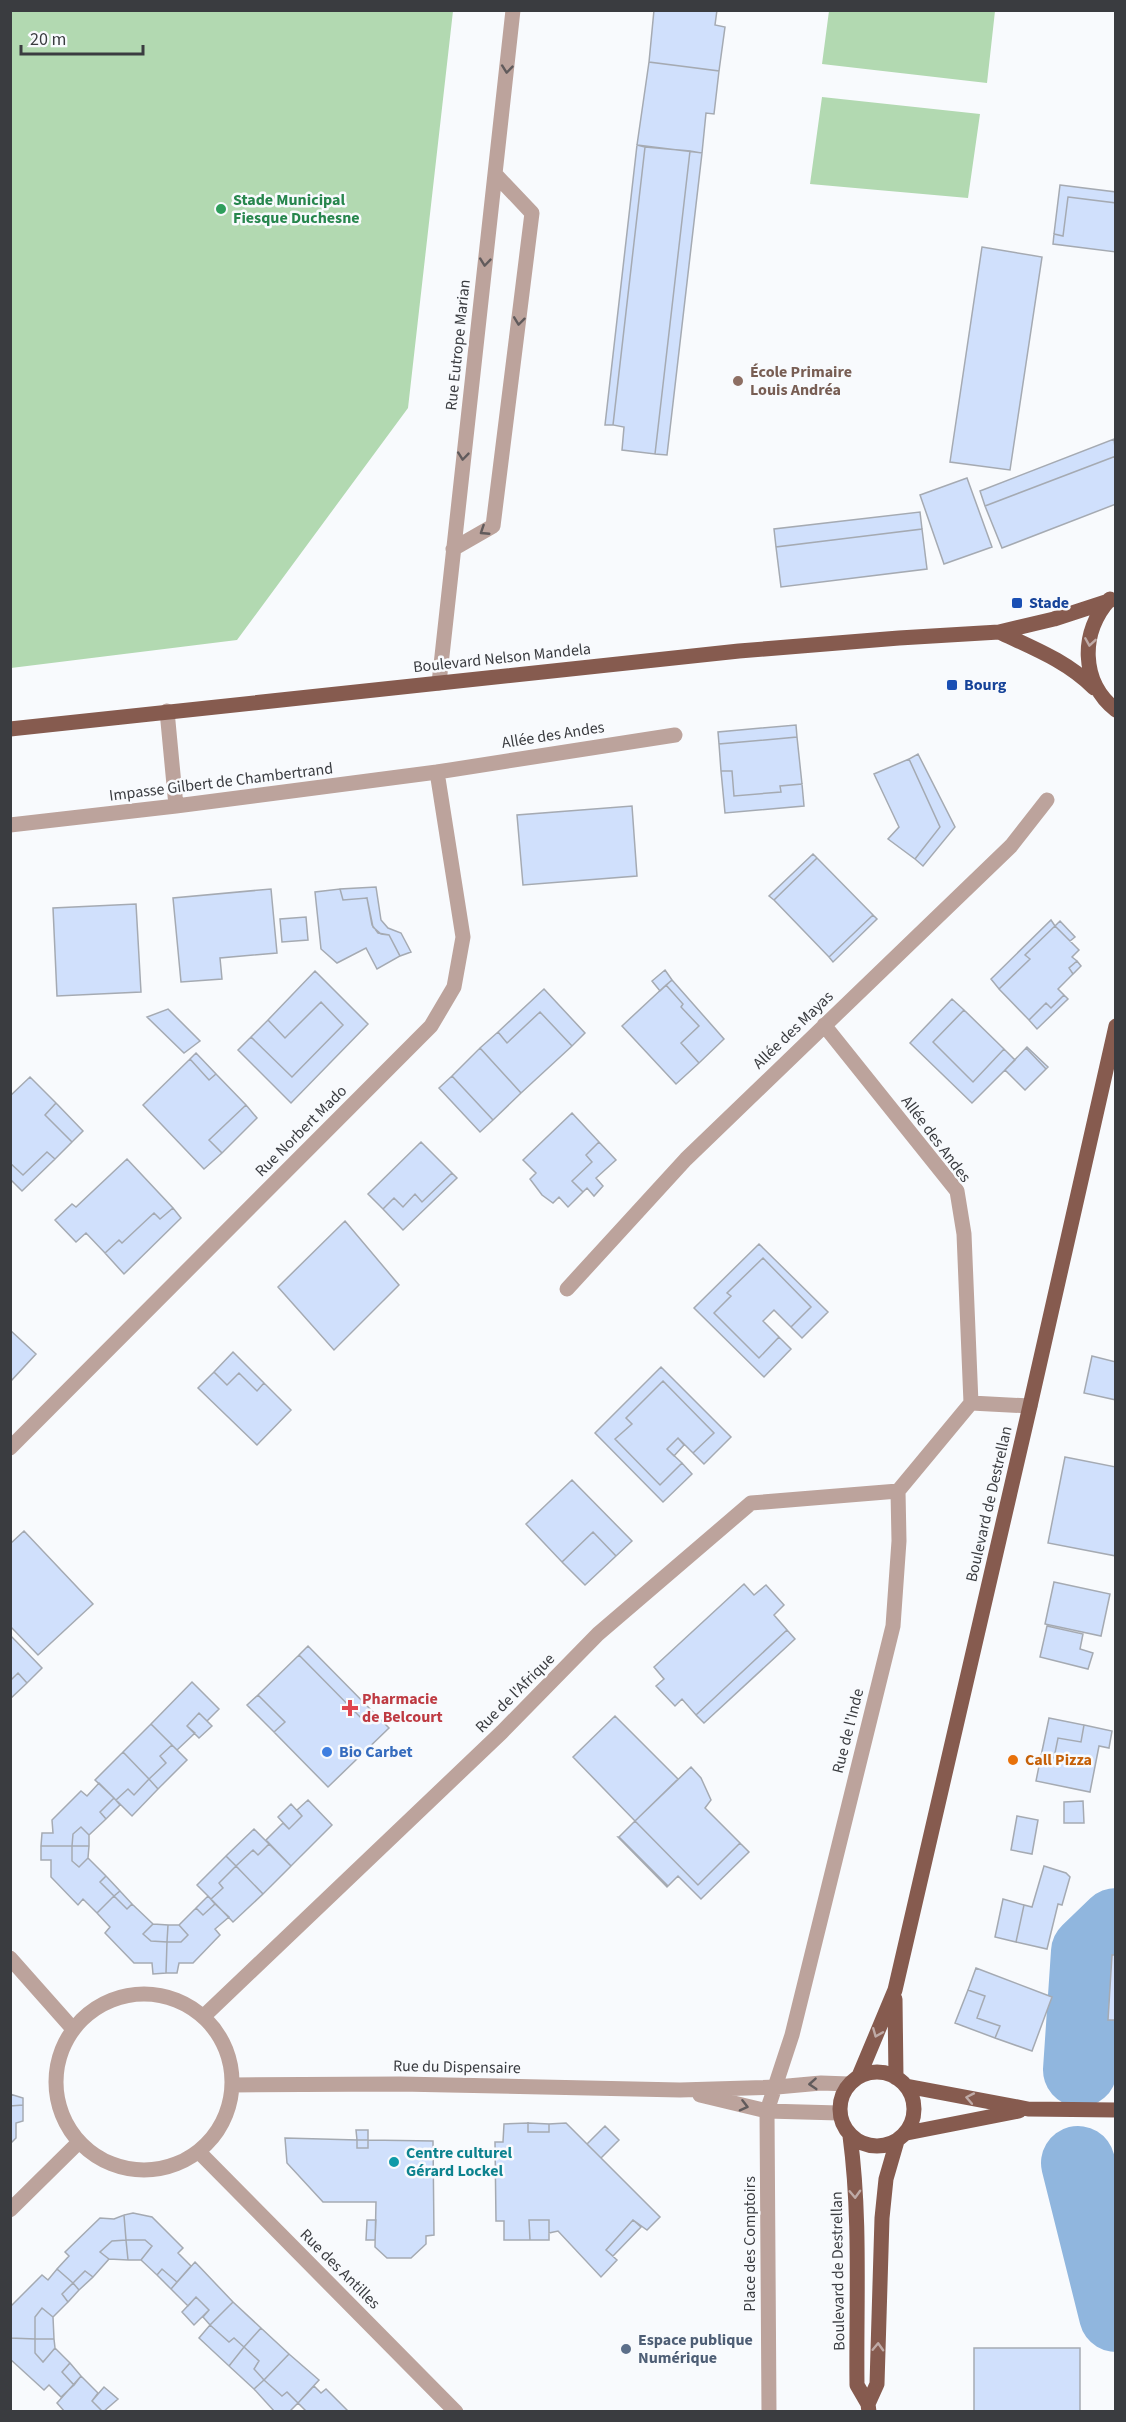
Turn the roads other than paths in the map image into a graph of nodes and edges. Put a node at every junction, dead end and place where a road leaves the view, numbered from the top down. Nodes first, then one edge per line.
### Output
1 (513, 10) edge
2 (495, 174) junction
3 (453, 549) junction
4 (1112, 598) edge
5 (999, 632) junction
6 (439, 683) junction
7 (1100, 694) junction
8 (167, 711) junction
9 (1115, 711) edge
10 (10, 729) edge
11 (675, 735) dead end
12 (437, 772) junction
13 (1047, 800) dead end
14 (176, 806) junction
15 (10, 825) edge
16 (824, 1025) junction
17 (1116, 1026) edge
18 (567, 1289) dead end
19 (971, 1403) junction
20 (1030, 1406) junction
21 (10, 1448) edge
22 (898, 1491) junction
23 (10, 1958) edge
24 (895, 1990) junction
25 (204, 2016) junction
26 (73, 2029) junction
27 (854, 2080) junction
28 (901, 2082) junction
29 (233, 2085) junction
30 (777, 2087) junction
31 (680, 2090) junction
32 (1028, 2109) junction
33 (1116, 2110) edge
34 (767, 2111) junction
35 (839, 2113) junction
36 (850, 2136) junction
37 (902, 2137) junction
38 (79, 2142) junction
39 (199, 2152) junction
40 (10, 2210) edge
41 (869, 2408) edge
42 (456, 2412) edge
43 (770, 2412) edge

1 -> 2 street, Rue Eutrope Marian
2 -> 3 street, Rue Eutrope Marian
2 -> 3 street
3 - 6 street, Rue Eutrope Marian
4 - 5 main road, Boulevard Nelson Mandela
4 -> 7 main road
5 - 6 main road, Boulevard Nelson Mandela
5 - 7 main road, Boulevard Nelson Mandela
6 - 8 main road, Boulevard Nelson Mandela
7 - 9 main road, Boulevard Nelson Mandela
8 - 10 main road, Boulevard Nelson Mandela
8 - 14 street
11 - 12 street, Allée des Andes
12 - 14 street, Impasse Gilbert de Chambertrand
12 - 21 street, Rue Norbert Mado
13 - 16 street, Allée des Mayas
14 - 15 street, Impasse Gilbert de Chambertrand
16 - 18 street, Allée des Mayas
16 - 19 street, Allée des Andes
17 - 20 main road, Boulevard de Destrellan
19 - 20 street
19 - 22 street
20 - 24 main road, Boulevard de Destrellan
22 - 25 street, Rue de l'Afrique
22 - 30 street, Rue de l'Inde
23 - 26 street
24 -> 27 main road, Boulevard de Destrellan
24 - 28 main road, Boulevard de Destrellan
25 - 26 street
25 - 29 street
26 - 38 street
27 - 28 main road
27 -> 30 street, Rue du Dispensaire
27 - 35 main road
32 -> 28 main road
28 - 37 main road
29 - 31 street, Rue du Dispensaire
29 - 39 street
30 - 31 street, Rue du Dispensaire
30 - 34 street, Rue de l'Inde
31 -> 34 street, Rue du Dispensaire
32 - 33 main road
32 - 37 main road
34 - 35 street, Rue du Dispensaire
34 - 43 street, Place des Comptoirs
35 - 36 main road
36 - 37 main road
36 -> 41 main road, Boulevard de Destrellan
41 -> 37 main road, Boulevard de Destrellan
38 - 39 street
38 - 40 street
39 - 42 street, Rue des Antilles

